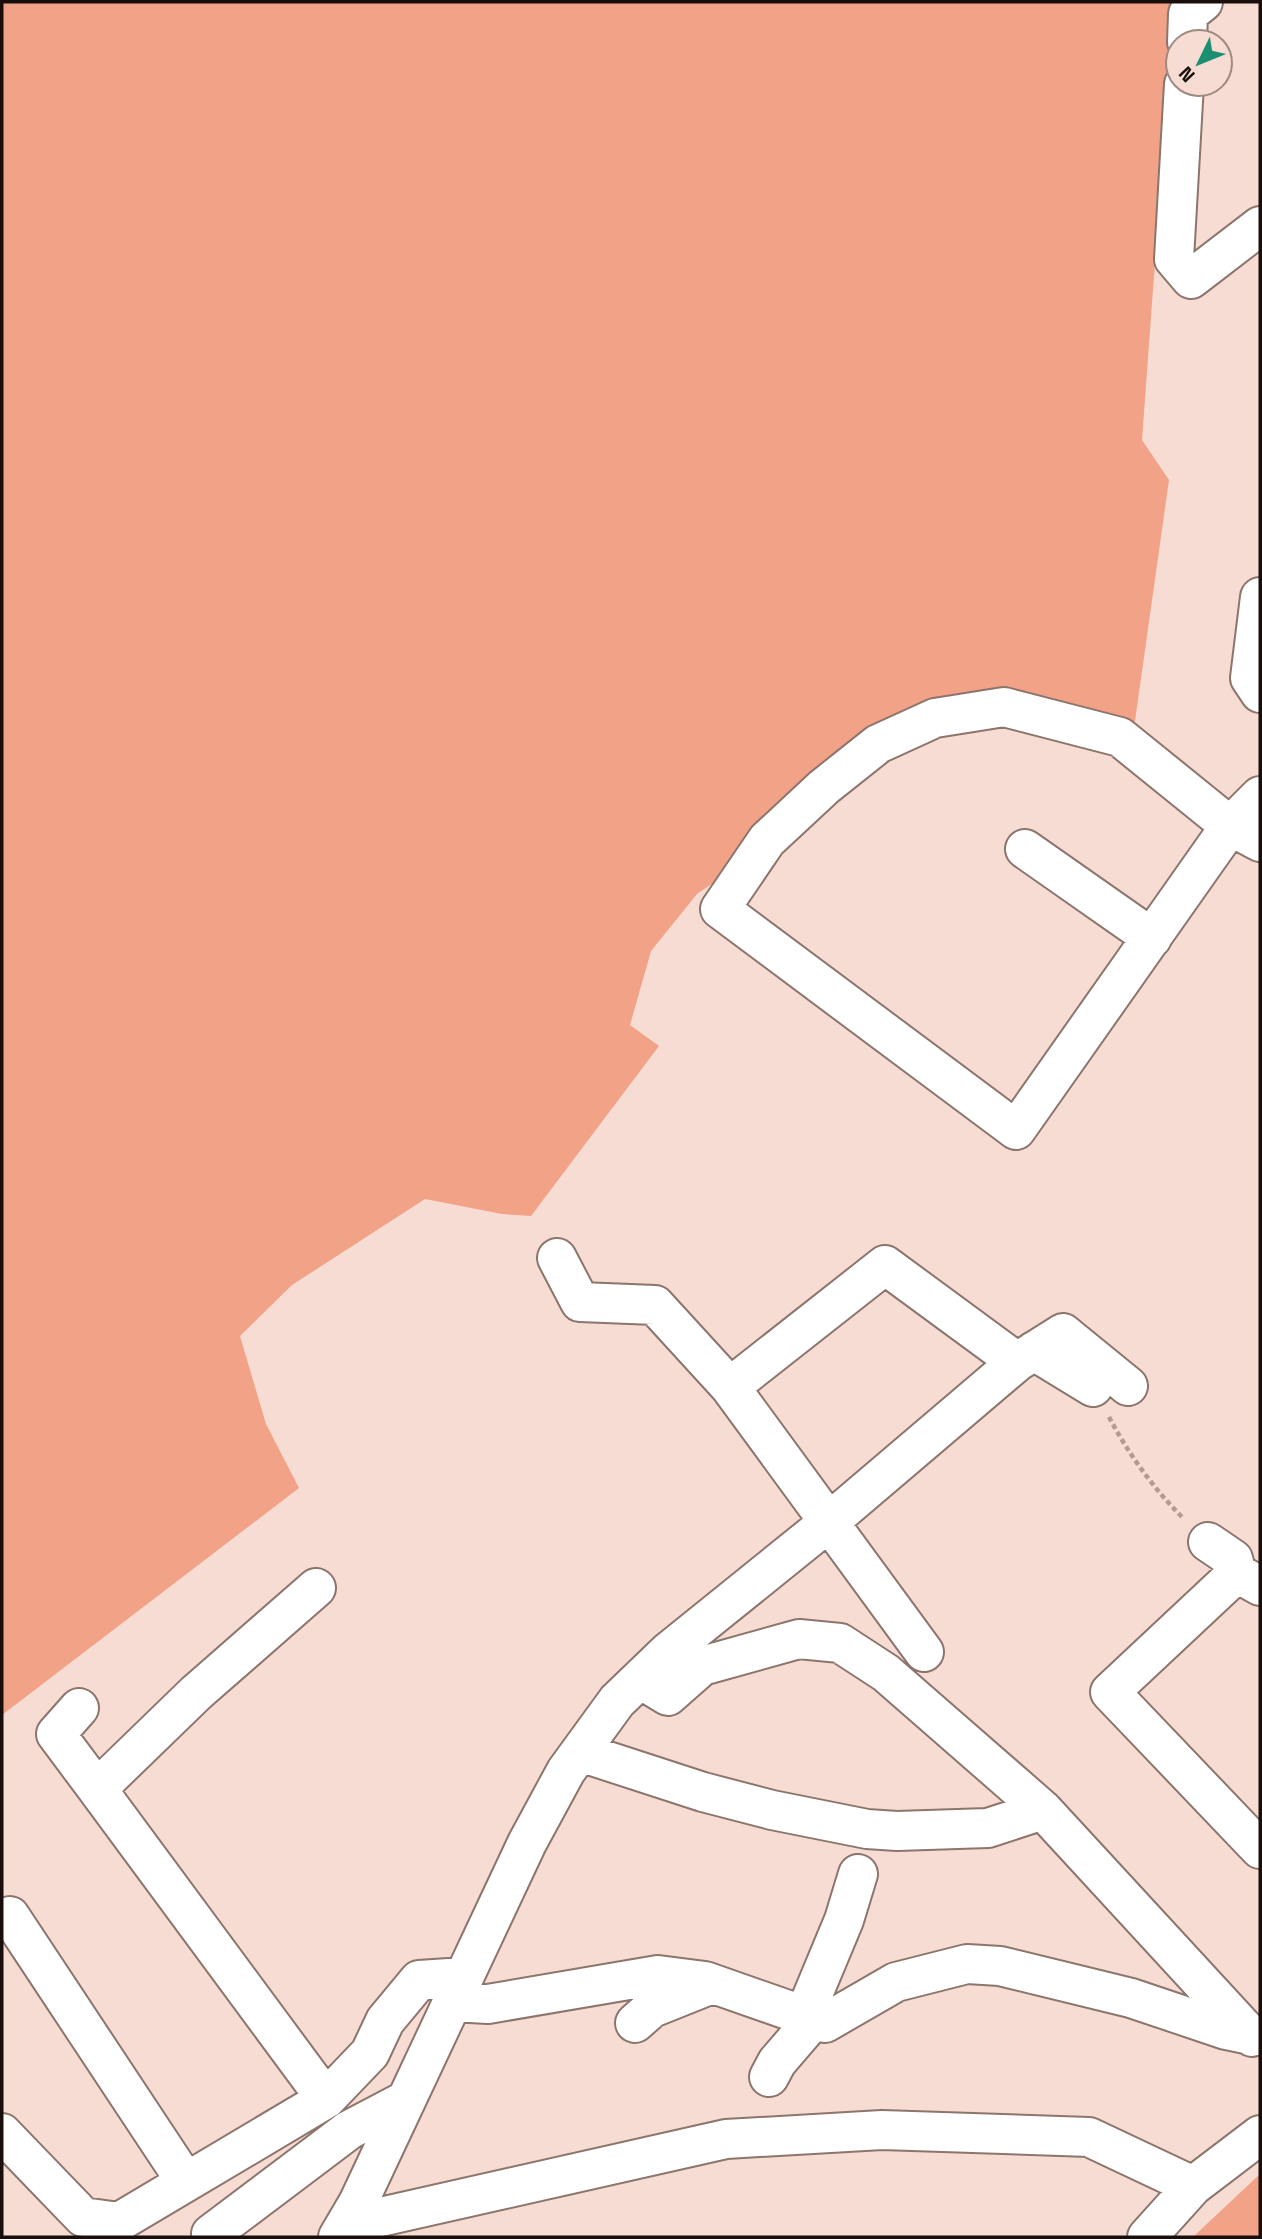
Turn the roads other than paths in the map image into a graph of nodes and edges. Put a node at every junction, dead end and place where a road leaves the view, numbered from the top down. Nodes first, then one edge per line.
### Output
1 (1203, 2) edge
2 (1188, 28) edge
3 (1183, 98) edge
4 (1260, 226) edge
5 (1260, 597) edge
6 (1260, 692) edge
7 (1260, 796) edge
8 (1245, 834) edge
9 (1025, 849) dead end
10 (1152, 937) junction
11 (557, 1258) dead end
12 (1025, 1357) junction
13 (1110, 1386) road end
14 (730, 1387) junction
15 (829, 1522) junction
16 (1208, 1542) road end
17 (1248, 1579) edge
18 (316, 1588) dead end
19 (924, 1652) dead end
20 (640, 1679) junction
21 (79, 1708) dead end
22 (580, 1752) junction
23 (97, 1789) junction
24 (1042, 1810) junction
25 (1260, 1849) edge
26 (858, 1874) dead end
27 (10, 1916) dead end
28 (712, 1983) junction
29 (458, 1989) junction
30 (809, 2017) junction
31 (635, 2023) dead end
32 (1255, 2040) edge
33 (769, 2077) dead end
34 (326, 2099) junction
35 (406, 2100) junction
36 (2, 2133) edge
37 (1260, 2135) edge
38 (186, 2182) junction
39 (1193, 2186) junction
40 (341, 2231) edge
41 (211, 2234) dead end
42 (1147, 2237) edge

1 - 2 street
3 - 4 street
5 - 6 street
7 - 8 street
8 - 10 street
8 - 10 street
9 - 10 street
11 - 14 street
12 - 13 street
12 - 14 street
12 - 15 street
14 - 15 street
15 - 19 street
15 - 20 street
16 - 17 street
17 - 25 street
18 - 23 street
20 - 22 street
20 - 24 street
21 - 23 street
22 - 24 street
22 - 29 street
23 - 34 street
24 - 32 street
26 - 30 street
27 - 38 street
28 - 29 street
28 - 30 street
28 - 31 street
29 - 34 street
29 - 35 street
30 - 32 street
30 - 33 street
34 - 38 street
35 - 40 street
35 - 41 street
36 - 38 street
37 - 39 street
39 - 40 street
39 - 42 street

